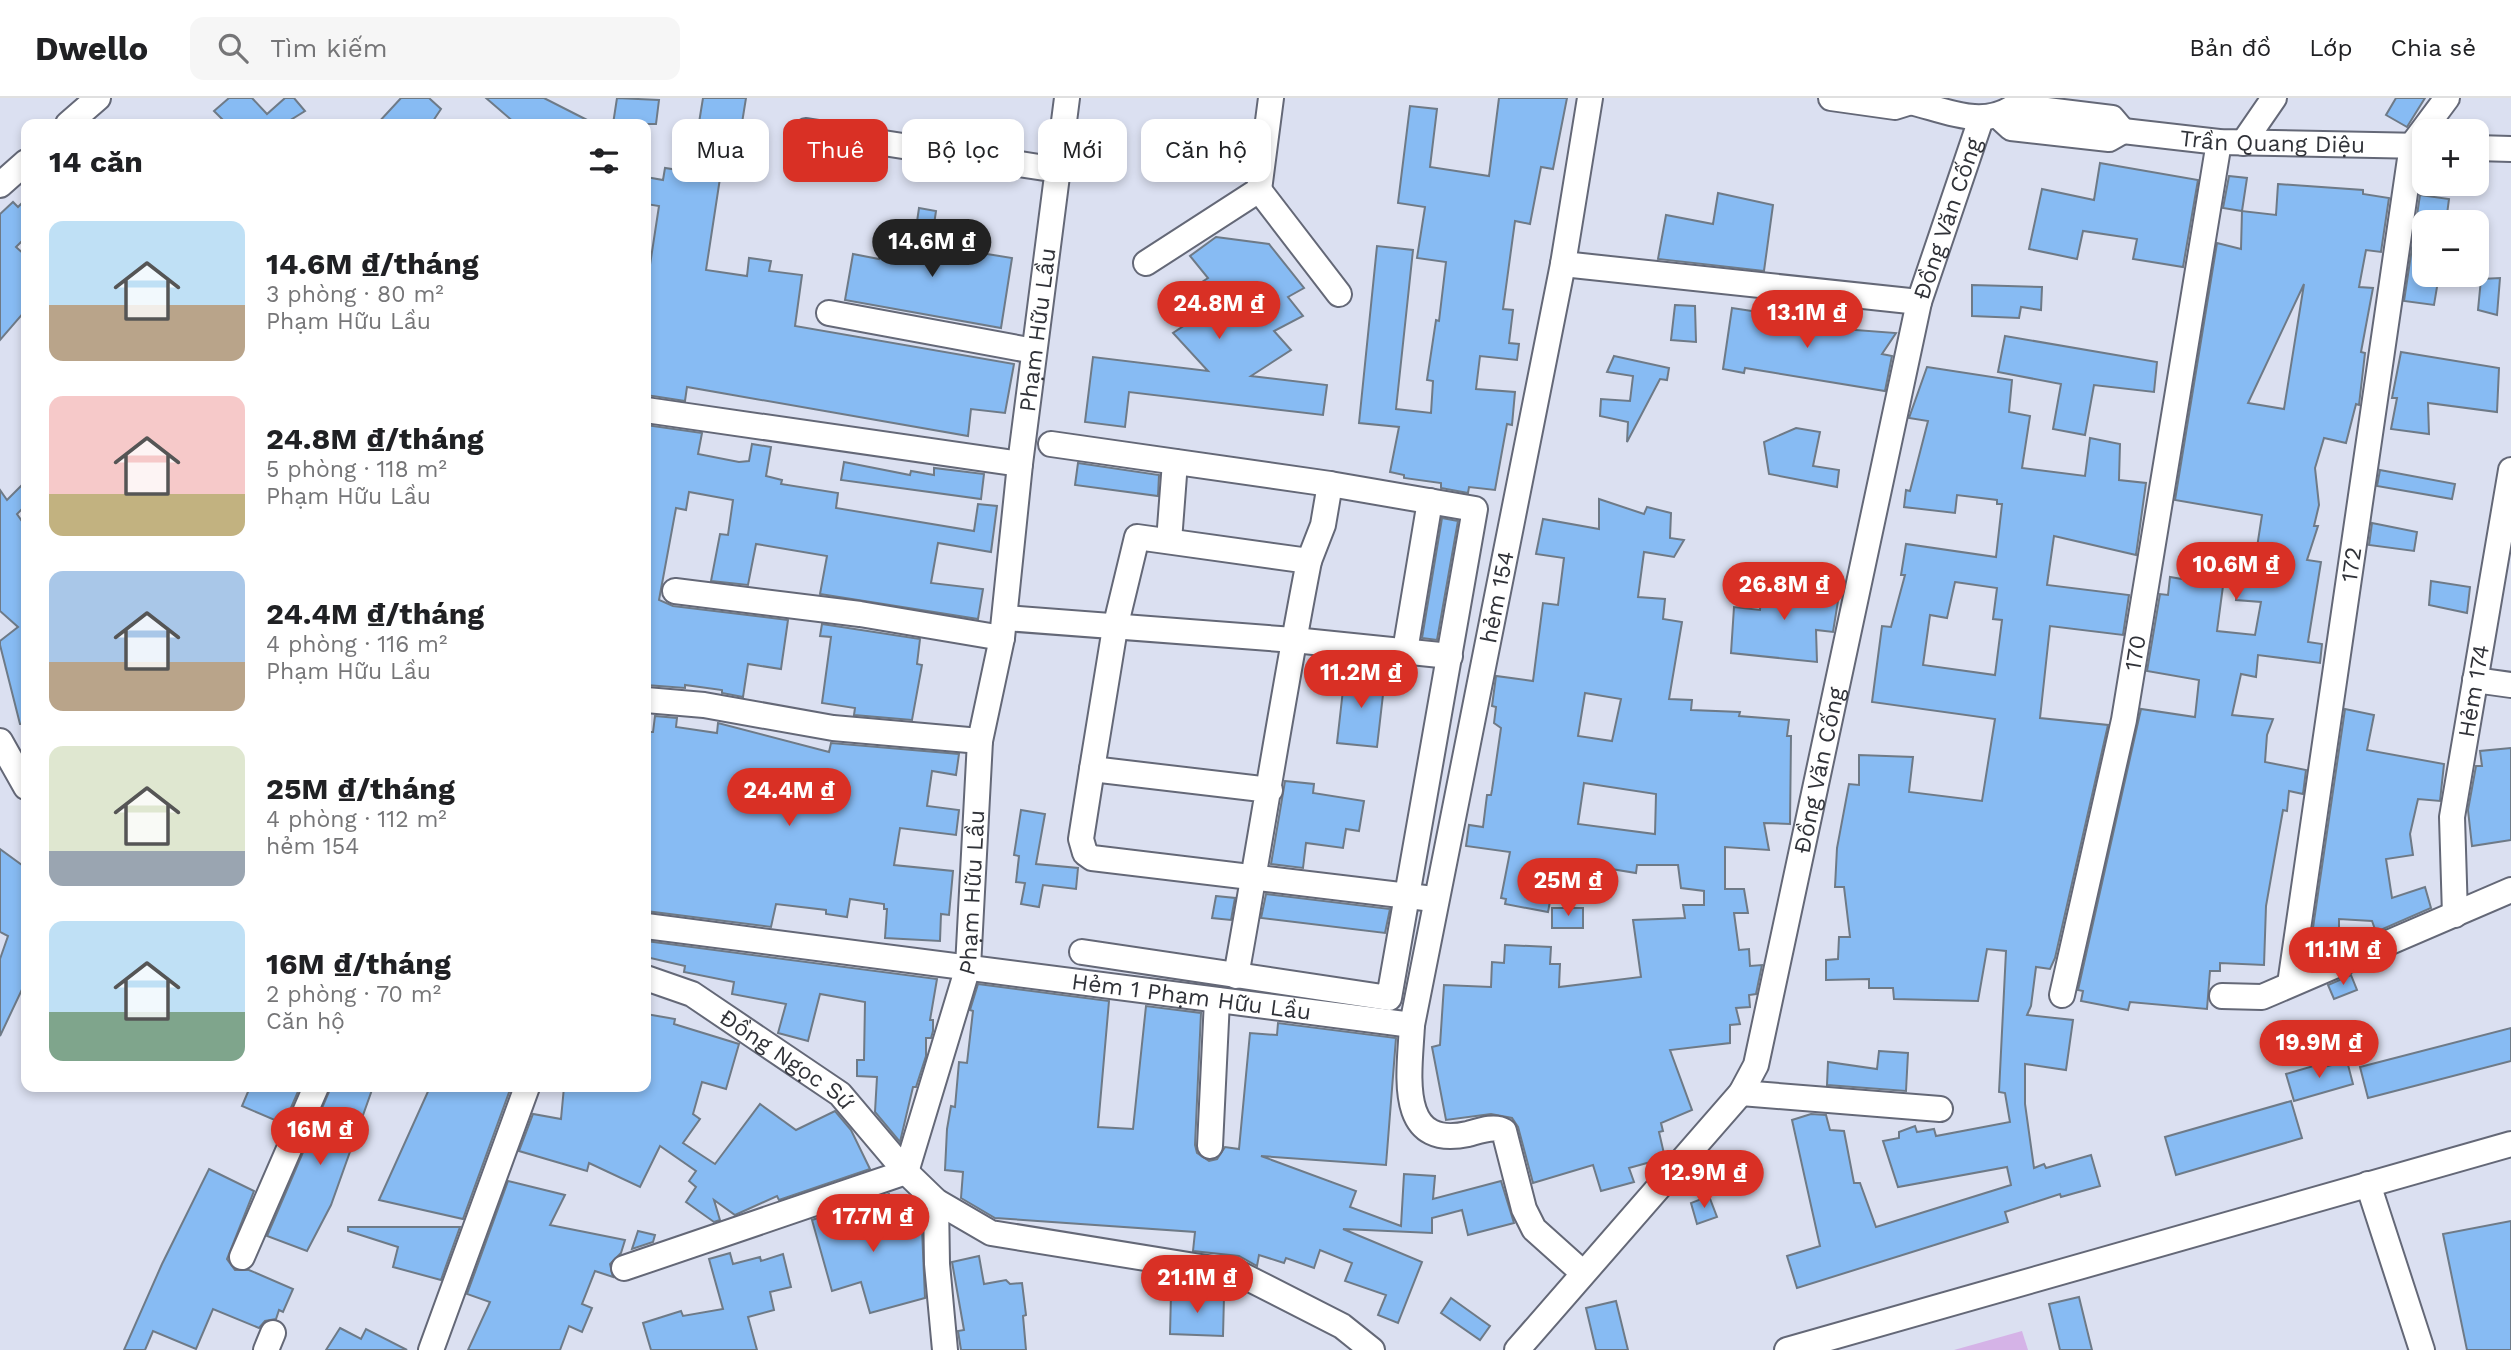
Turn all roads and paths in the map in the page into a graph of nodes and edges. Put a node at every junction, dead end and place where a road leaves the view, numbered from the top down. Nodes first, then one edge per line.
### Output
1 (98, 98) edge
2 (1067, 98) edge
3 (1270, 98) edge
4 (1590, 98) edge
5 (1831, 98) edge
6 (2274, 98) edge
7 (2447, 98) edge
8 (1909, 100) edge
9 (1990, 118) junction
10 (74, 119) edge
11 (1064, 119) edge
12 (2434, 119) edge
13 (2231, 142) junction
14 (888, 144) edge
15 (2412, 145) edge
16 (2489, 148) edge
17 (2511, 149) edge
18 (21, 166) edge
19 (1038, 167) edge
20 (1056, 182) edge
21 (2412, 184) edge
22 (0, 185) edge
23 (1259, 190) junction
24 (1146, 263) dead end
25 (1563, 264) junction
26 (1339, 293) dead end
27 (1919, 302) junction
28 (829, 313) dead end
29 (1034, 351) junction
30 (651, 411) edge
31 (1051, 444) dead end
32 (1175, 462) junction
33 (1020, 464) junction
34 (2511, 470) edge
35 (1330, 484) junction
36 (1430, 501) junction
37 (1169, 541) junction
38 (1309, 561) junction
39 (675, 591) dead end
40 (1003, 628) junction
41 (1115, 628) junction
42 (1294, 640) junction
43 (1405, 651) junction
44 (1450, 656) junction
45 (2475, 680) junction
46 (2511, 685) edge
47 (651, 701) edge
48 (0, 741) edge
49 (980, 741) junction
50 (1092, 769) junction
51 (21, 776) edge
52 (1270, 790) junction
53 (1254, 877) junction
54 (2511, 890) edge
55 (1408, 896) junction
56 (1437, 899) junction
57 (2455, 915) junction
58 (651, 927) edge
59 (1082, 952) dead end
60 (968, 967) junction
61 (1236, 976) junction
62 (651, 980) edge
63 (2290, 984) junction
64 (2062, 996) dead end
65 (2222, 996) dead end
66 (1217, 1000) junction
67 (1412, 1025) junction
68 (314, 1092) edge
69 (525, 1092) edge
70 (1741, 1093) junction
71 (1940, 1110) dead end
72 (2511, 1144) edge
73 (1210, 1146) dead end
74 (906, 1172) junction
75 (2368, 1184) junction
76 (936, 1201) junction
77 (242, 1256) dead end
78 (624, 1268) dead end
79 (1583, 1273) junction
80 (431, 1350) edge
81 (945, 1350) edge
82 (1373, 1350) edge
83 (1517, 1350) edge
84 (1787, 1350) edge
85 (2422, 1350) edge

1 - 10 street
2 - 11 street, Phạm Hữu Lầu
3 - 23 street
4 - 25 street, hẻm 154
5 - 8 street, Trần Quang Diệu
6 - 13 street
7 - 12 street
8 - 9 street, Trần Quang Diệu
9 - 13 street, Trần Quang Diệu
9 - 27 street, Đồng Văn Cống
13 - 15 street, Trần Quang Diệu
13 - 64 street, 170
14 - 19 street
16 - 17 street
18 - 22 street
20 - 29 street, Phạm Hữu Lầu
21 - 63 street, 172
23 - 24 street
23 - 26 street
25 - 27 street
25 - 56 street, hẻm 154
27 - 70 street, Đồng Văn Cống
28 - 29 street
29 - 33 street, Phạm Hữu Lầu
30 - 33 street
31 - 32 street
32 - 35 street
32 - 37 street
33 - 40 street, Phạm Hữu Lầu
34 - 45 street, Hẻm 174
35 - 36 street
35 - 38 street
36 - 43 street
36 - 44 street
37 - 38 street
37 - 41 street
38 - 42 street
39 - 40 street
40 - 41 street
40 - 49 street, Phạm Hữu Lầu
41 - 42 street
41 - 50 street
42 - 43 street
42 - 52 street
43 - 44 street
44 - 55 street
45 - 46 street
45 - 57 street, Hẻm 174
47 - 49 street
48 - 51 street
49 - 60 street, Phạm Hữu Lầu
50 - 52 street
50 - 53 street
52 - 53 street
53 - 55 street
53 - 61 street
54 - 57 street
55 - 56 street
55 - 61 street
56 - 67 street, hẻm 154
57 - 63 street
58 - 60 street, Hẻm 1 Phạm Hữu Lầu
59 - 61 street
60 - 66 street, Hẻm 1 Phạm Hữu Lầu
60 - 74 street, Phạm Hữu Lầu
62 - 74 street, Đồng Ngọc Sứ
63 - 65 street
66 - 67 street, Hẻm 1 Phạm Hữu Lầu
66 - 73 street
67 - 79 street, hẻm 154
68 - 77 street
69 - 80 street
70 - 71 street
70 - 79 street, Đồng Văn Cống
72 - 75 street
74 - 76 street
74 - 78 street
75 - 84 street
75 - 85 street
76 - 81 street
76 - 82 street
79 - 83 street, Đồng Văn Cống

